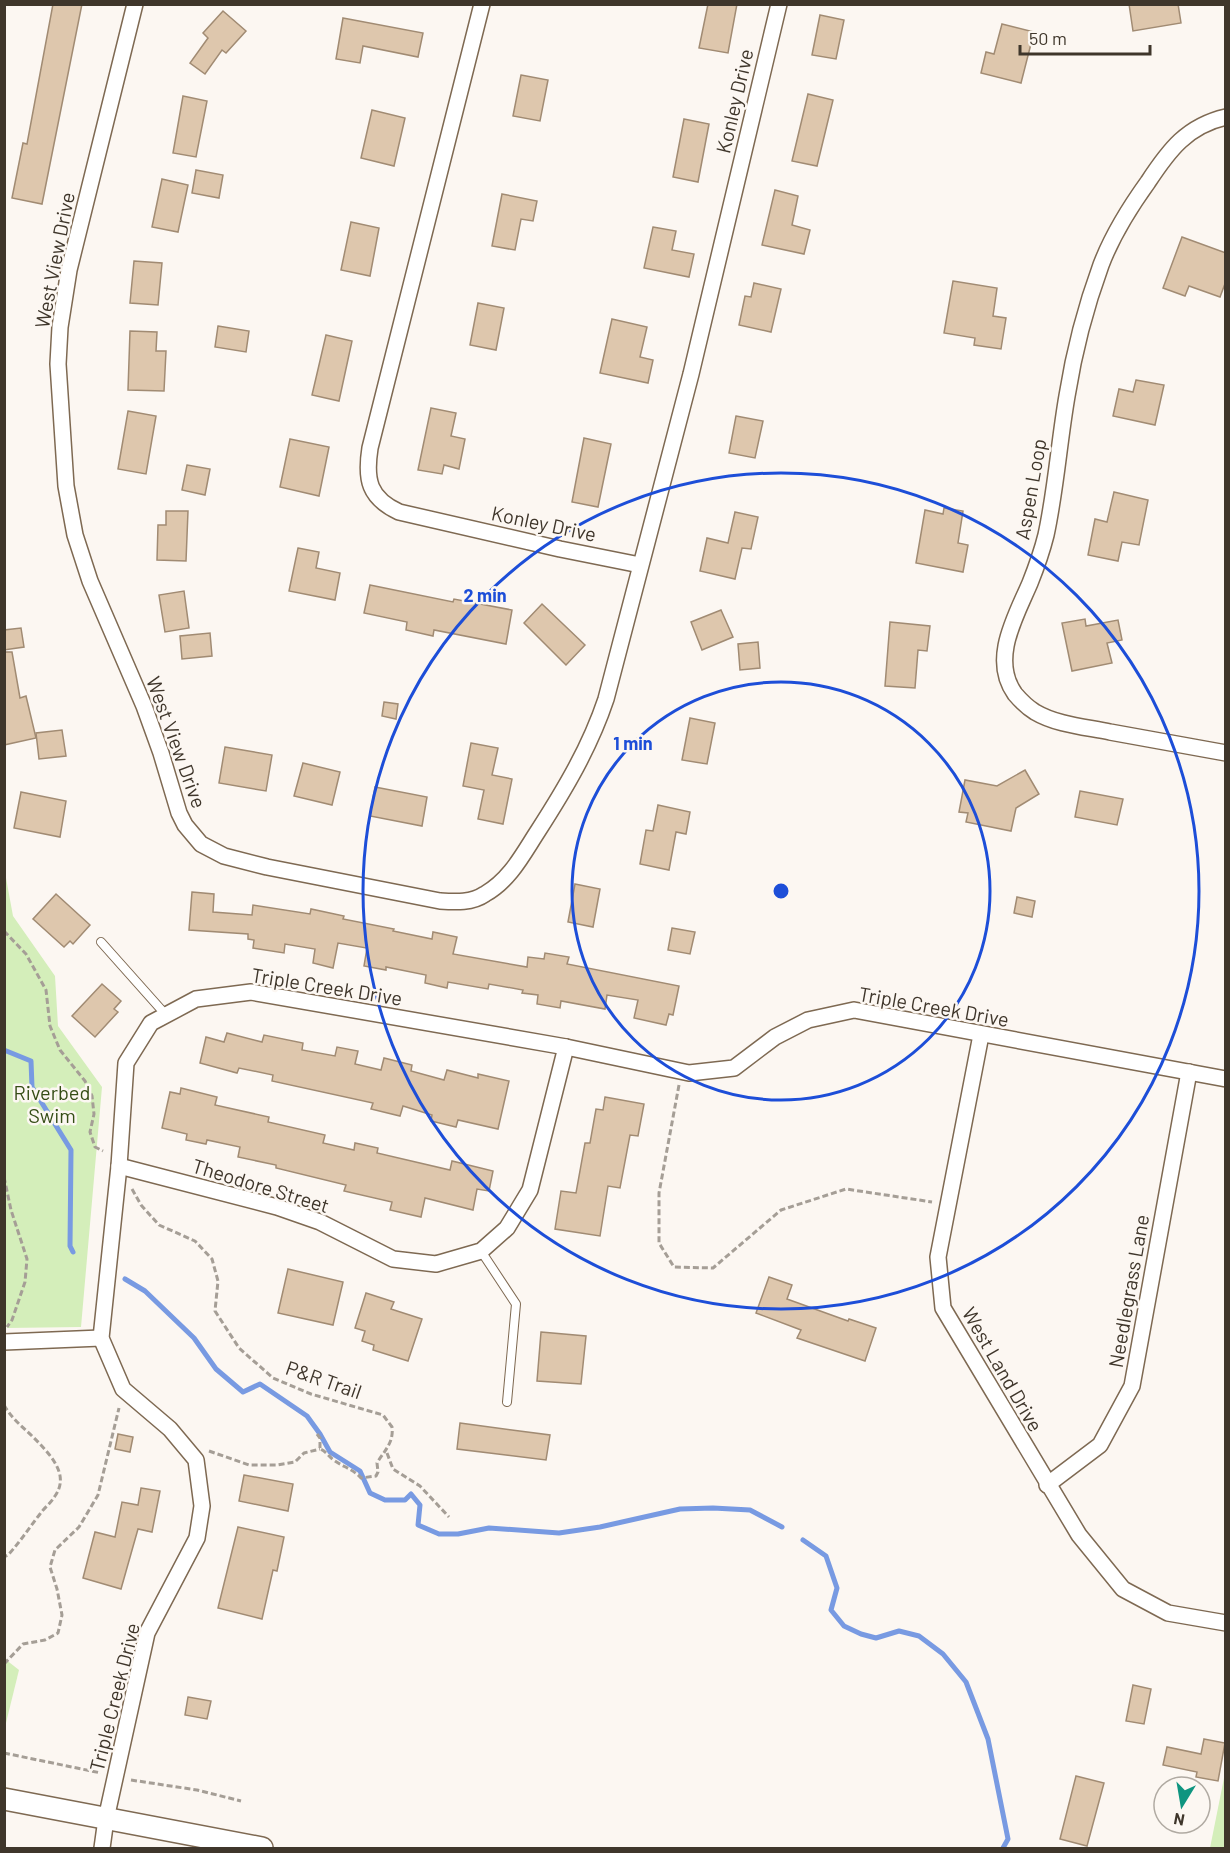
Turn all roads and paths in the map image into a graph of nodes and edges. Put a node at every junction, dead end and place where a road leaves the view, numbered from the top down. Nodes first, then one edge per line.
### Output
1 (135, 4) edge
2 (482, 4) edge
3 (779, 4) edge
4 (1226, 117) edge
5 (640, 565) junction
6 (1226, 753) edge
7 (4, 931) edge
8 (101, 942) dead end
9 (166, 1015) junction
10 (981, 1035) junction
11 (566, 1047) junction
12 (681, 1071) junction
13 (1189, 1072) junction
14 (1226, 1079) edge
15 (119, 1166) junction
16 (4, 1177) edge
17 (948, 1204) junction
18 (481, 1251) junction
19 (4, 1330) edge
20 (101, 1338) junction
21 (4, 1342) edge
22 (123, 1389) junction
23 (507, 1402) dead end
24 (4, 1405) edge
25 (317, 1434) dead end
26 (388, 1448) junction
27 (320, 1449) junction
28 (188, 1451) junction
29 (1047, 1485) junction
30 (449, 1517) dead end
31 (4, 1557) edge
32 (1226, 1623) edge
33 (4, 1664) edge
34 (4, 1799) edge
35 (106, 1819) junction
36 (102, 1848) edge
37 (262, 1848) edge

1 - 5 street, West View Drive
2 - 5 street, Konley Drive
3 - 5 street, Konley Drive
4 - 6 street, Aspen Loop
7 - 15 path, P&R Trail
8 - 9 lane
9 - 11 street, Triple Creek Drive
9 - 15 street, Triple Creek Drive
10 - 12 street, Triple Creek Drive
10 - 13 street, Triple Creek Drive
10 - 17 street, West Land Drive
11 - 12 street, Triple Creek Drive
11 - 18 street, Theodore Street
12 - 17 path
13 - 14 street, Triple Creek Drive
13 - 29 street, Needlegrass Lane
15 - 18 street, Theodore Street
15 - 20 street, Triple Creek Drive
15 - 26 path, P&R Trail
16 - 19 path
17 - 29 street, West Land Drive
18 - 23 lane
20 - 21 street
20 - 22 street, Triple Creek Drive
22 - 28 street, Triple Creek Drive
22 - 33 path
24 - 31 path
25 - 27 path
26 - 27 path
26 - 30 path
27 - 28 path
28 - 35 street, Triple Creek Drive
29 - 32 street, West Land Drive
34 - 35 main road
35 - 36 street, Triple Creek Drive
35 - 37 main road

